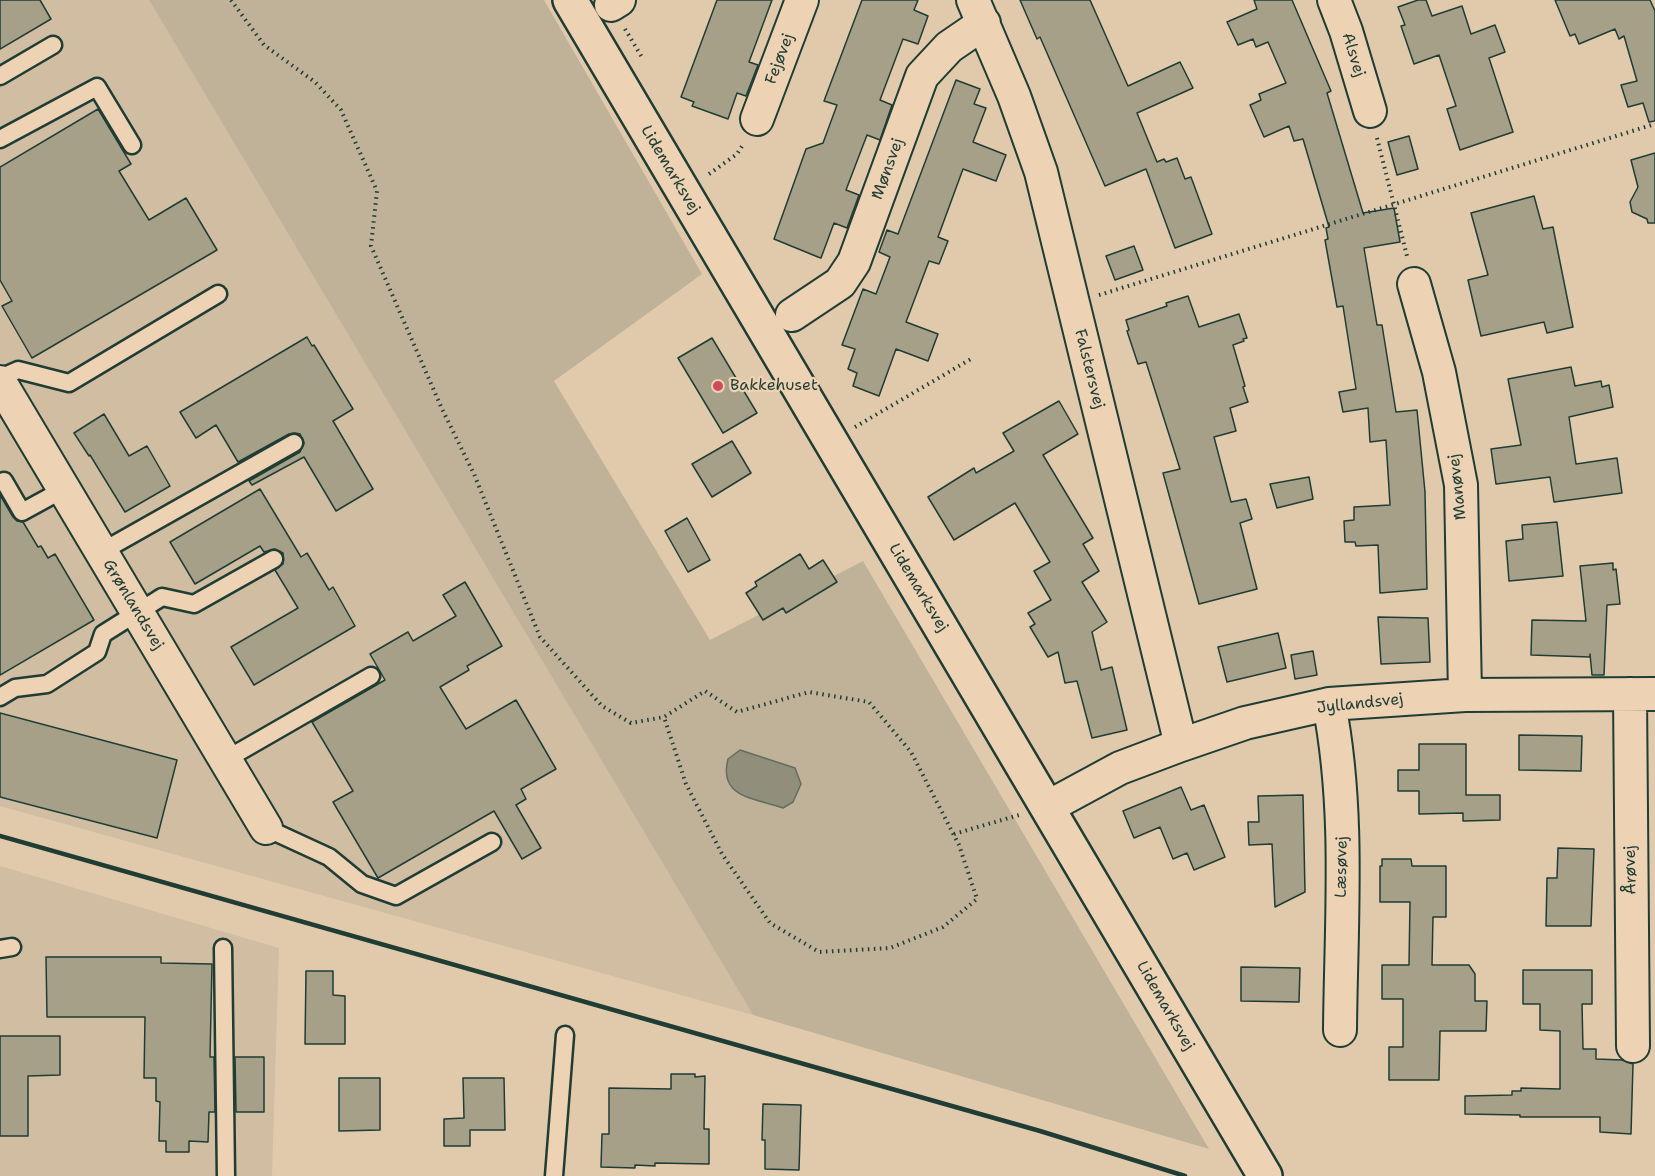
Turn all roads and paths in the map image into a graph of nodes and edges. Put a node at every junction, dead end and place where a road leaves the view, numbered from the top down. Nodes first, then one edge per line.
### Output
1 (231, 0) edge
2 (570, 0) edge
3 (802, 0) edge
4 (1334, 0) edge
5 (979, 11) edge
6 (53, 45) dead end
7 (0, 76) edge
8 (1370, 111) joint
9 (757, 119) joint
10 (1655, 124) edge
11 (0, 139) edge
12 (132, 145) dead end
13 (709, 174) dead end
14 (1394, 204) junction
15 (1414, 284) joint
16 (218, 294) dead end
17 (1073, 303) junction
18 (792, 315) dead end
19 (971, 359) dead end
20 (0, 380) edge
21 (294, 443) dead end
22 (832, 443) junction
23 (4, 481) dead end
24 (64, 489) junction
25 (101, 552) junction
26 (274, 559) dead end
27 (137, 612) junction
28 (371, 676) dead end
29 (1642, 694) edge
30 (1465, 695) junction
31 (0, 696) edge
32 (1329, 704) junction
33 (664, 717) junction
34 (1181, 745) junction
35 (225, 760) junction
36 (1048, 807) junction
37 (266, 828) joint
38 (954, 834) junction
39 (492, 842) dead end
40 (223, 948) dead end
41 (1340, 1030) dead end
42 (565, 1035) dead end
43 (1633, 1046) dead end
44 (226, 1176) edge
45 (554, 1176) edge
46 (1265, 1176) edge

1 - 33 path
2 - 22 street, Lidemarksvej
3 - 9 street, Fejøvej
4 - 8 street, Alsvej
5 - 17 street, Falstersvej
5 - 18 street, Mønsvej
6 - 7 lane
8 - 14 path
9 - 13 path
10 - 14 path
11 - 12 lane
14 - 15 path
14 - 17 path
15 - 30 street, Manøvej
16 - 20 lane
17 - 34 street, Falstersvej
19 - 22 path
20 - 24 street, Grønlandsvej
21 - 25 lane
22 - 36 street, Lidemarksvej
23 - 24 lane
24 - 25 street, Grønlandsvej
25 - 27 street, Grønlandsvej
26 - 27 lane
27 - 31 lane
27 - 35 street, Grønlandsvej
28 - 35 lane
29 - 30 street, Jyllandsvej
29 - 43 street, Årøvej
30 - 32 street, Jyllandsvej
32 - 34 street, Jyllandsvej
32 - 41 street, Læsøvej
33 - 38 path
33 - 38 path
34 - 36 street, Jyllandsvej
35 - 37 street, Grønlandsvej
36 - 38 path
36 - 46 street, Lidemarksvej
37 - 39 lane
40 - 44 lane
42 - 45 lane

